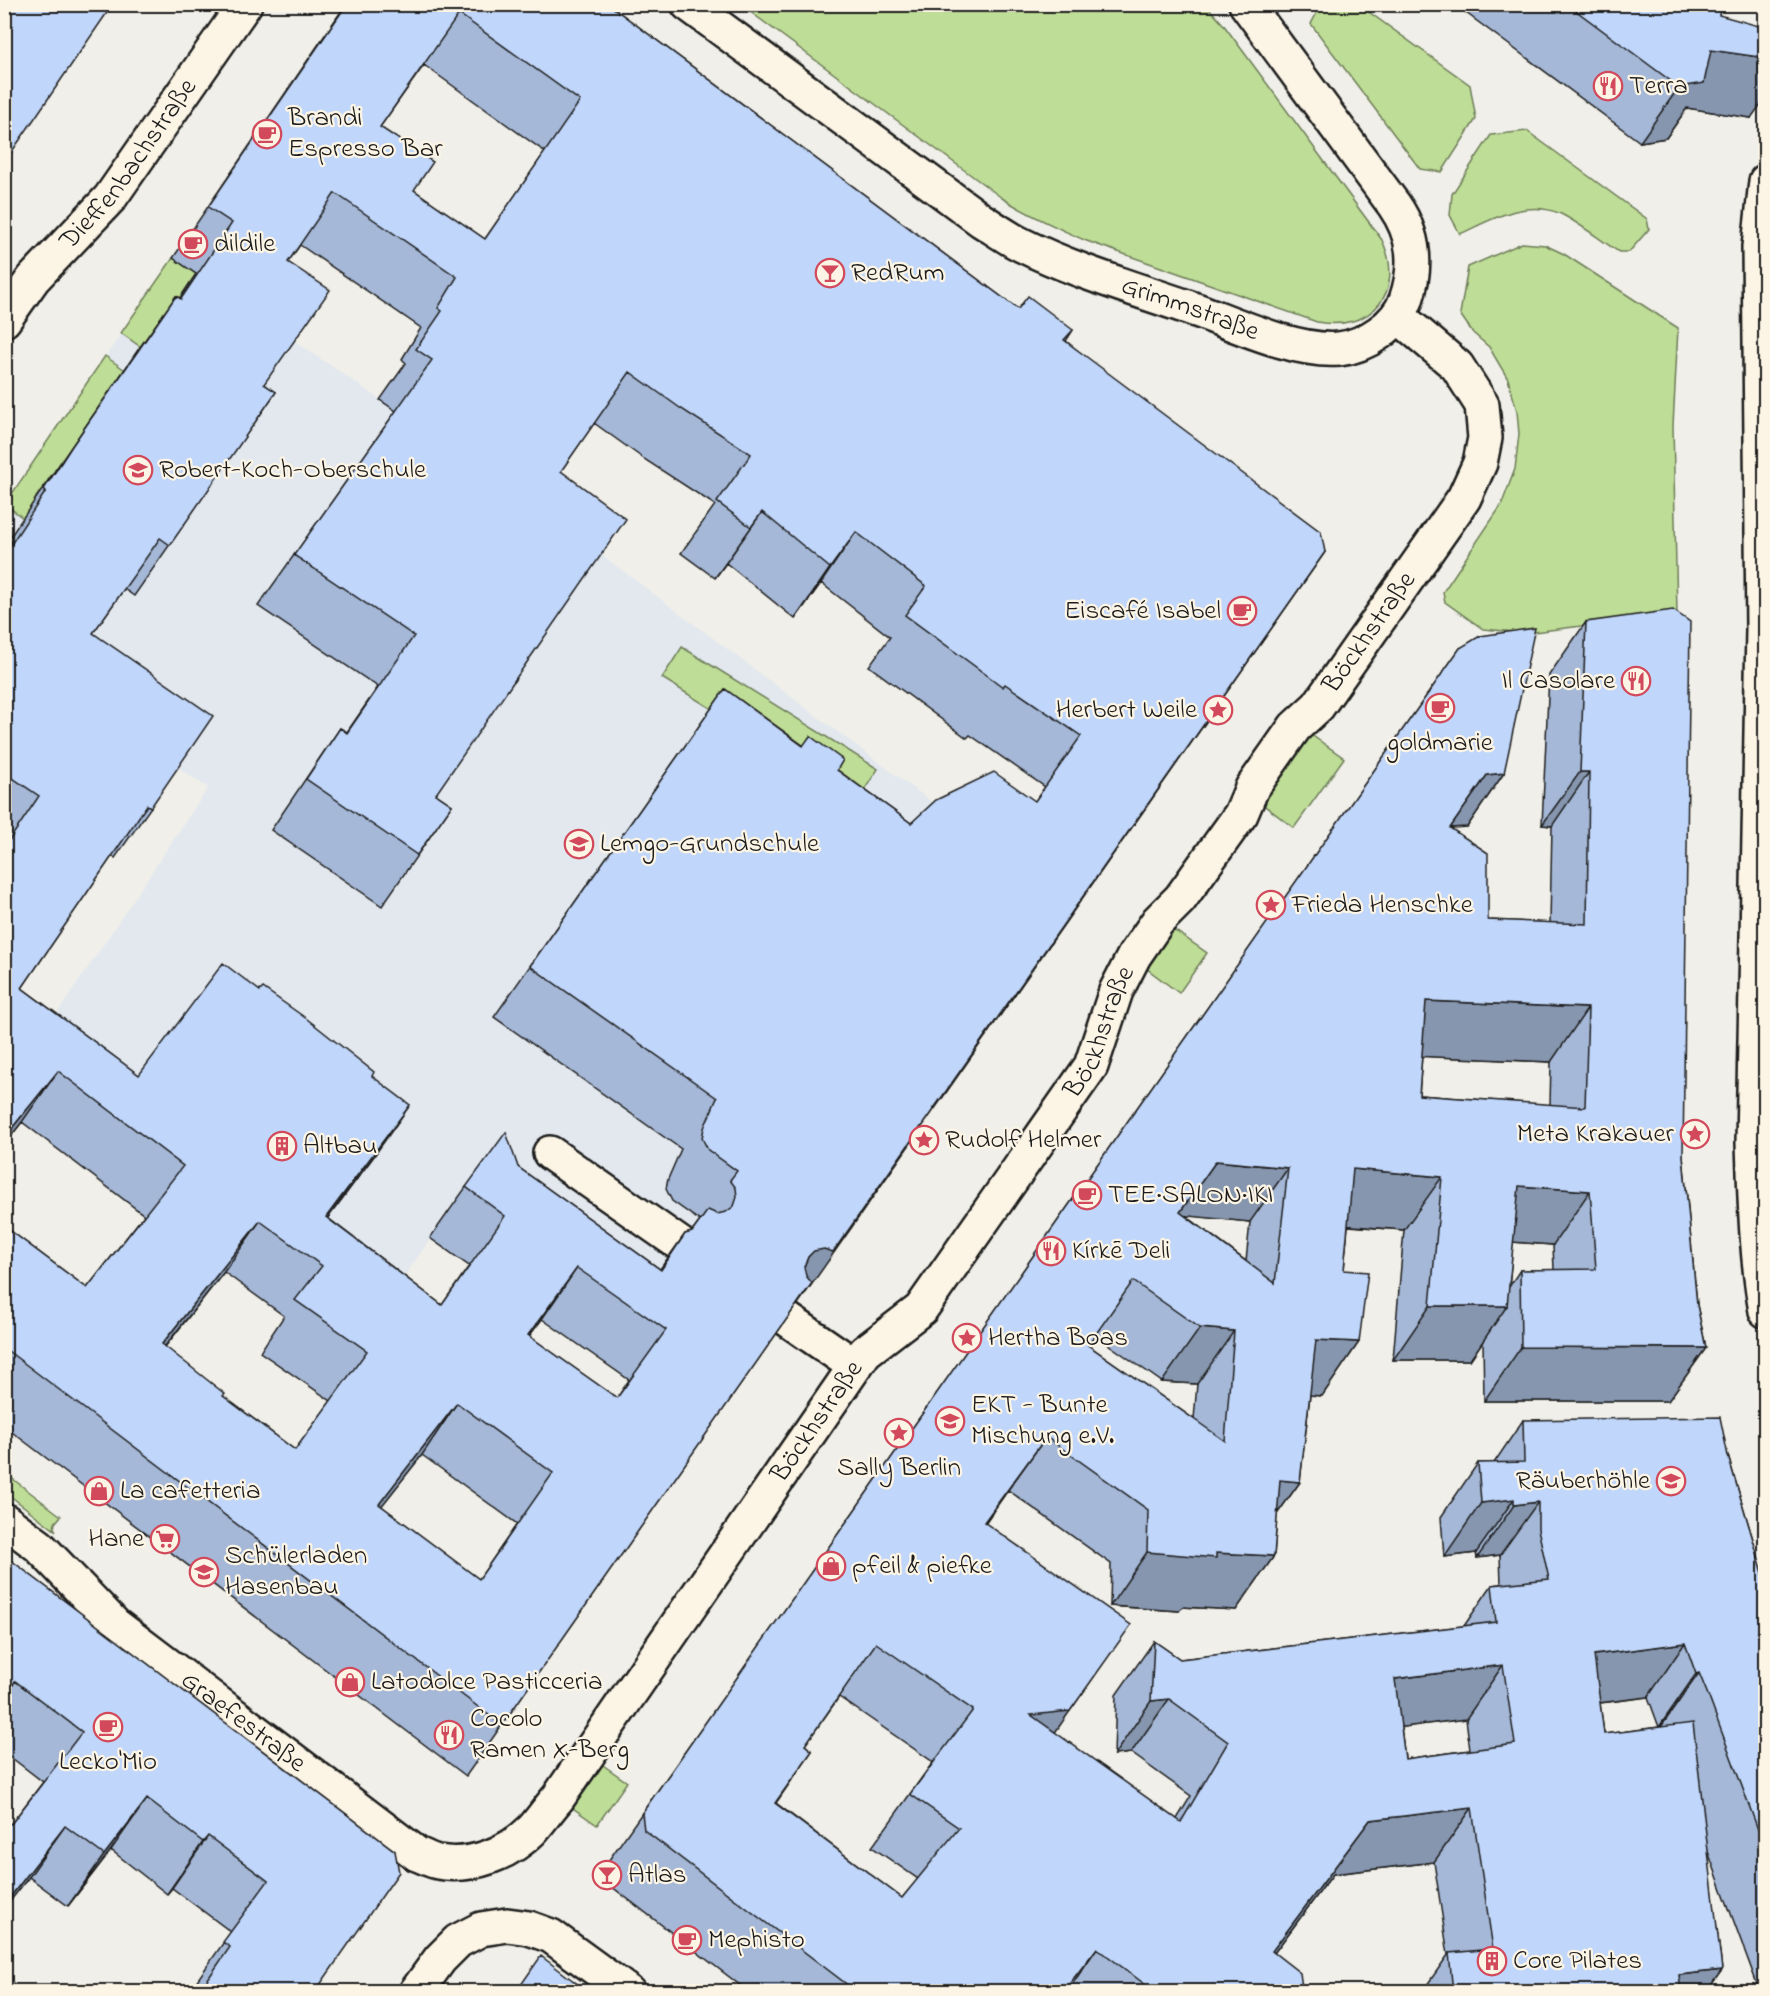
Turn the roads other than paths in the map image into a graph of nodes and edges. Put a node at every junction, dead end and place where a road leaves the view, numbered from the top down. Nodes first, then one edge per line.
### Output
1 (245, 4) edge
2 (688, 4) edge
3 (1246, 4) edge
4 (1766, 181) edge
5 (1398, 315) junction
6 (4, 320) edge
7 (1763, 472) edge
8 (1764, 546) edge
9 (550, 1153) dead end
10 (683, 1246) edge
11 (1766, 1311) edge
12 (787, 1319) edge
13 (855, 1366) junction
14 (4, 1520) edge
15 (507, 1848) joint
16 (416, 1992) edge
17 (628, 1992) edge

1 - 6 street, Dieffenbachstraße
2 - 5 street, Grimmstraße
3 - 5 street, Grimmstraße
4 - 7 street
5 - 13 street, Böckhstraße
7 - 8 street
8 - 11 street
9 - 10 street
12 - 13 street
13 - 15 street, Böckhstraße
14 - 15 street, Graefestraße
16 - 17 street

